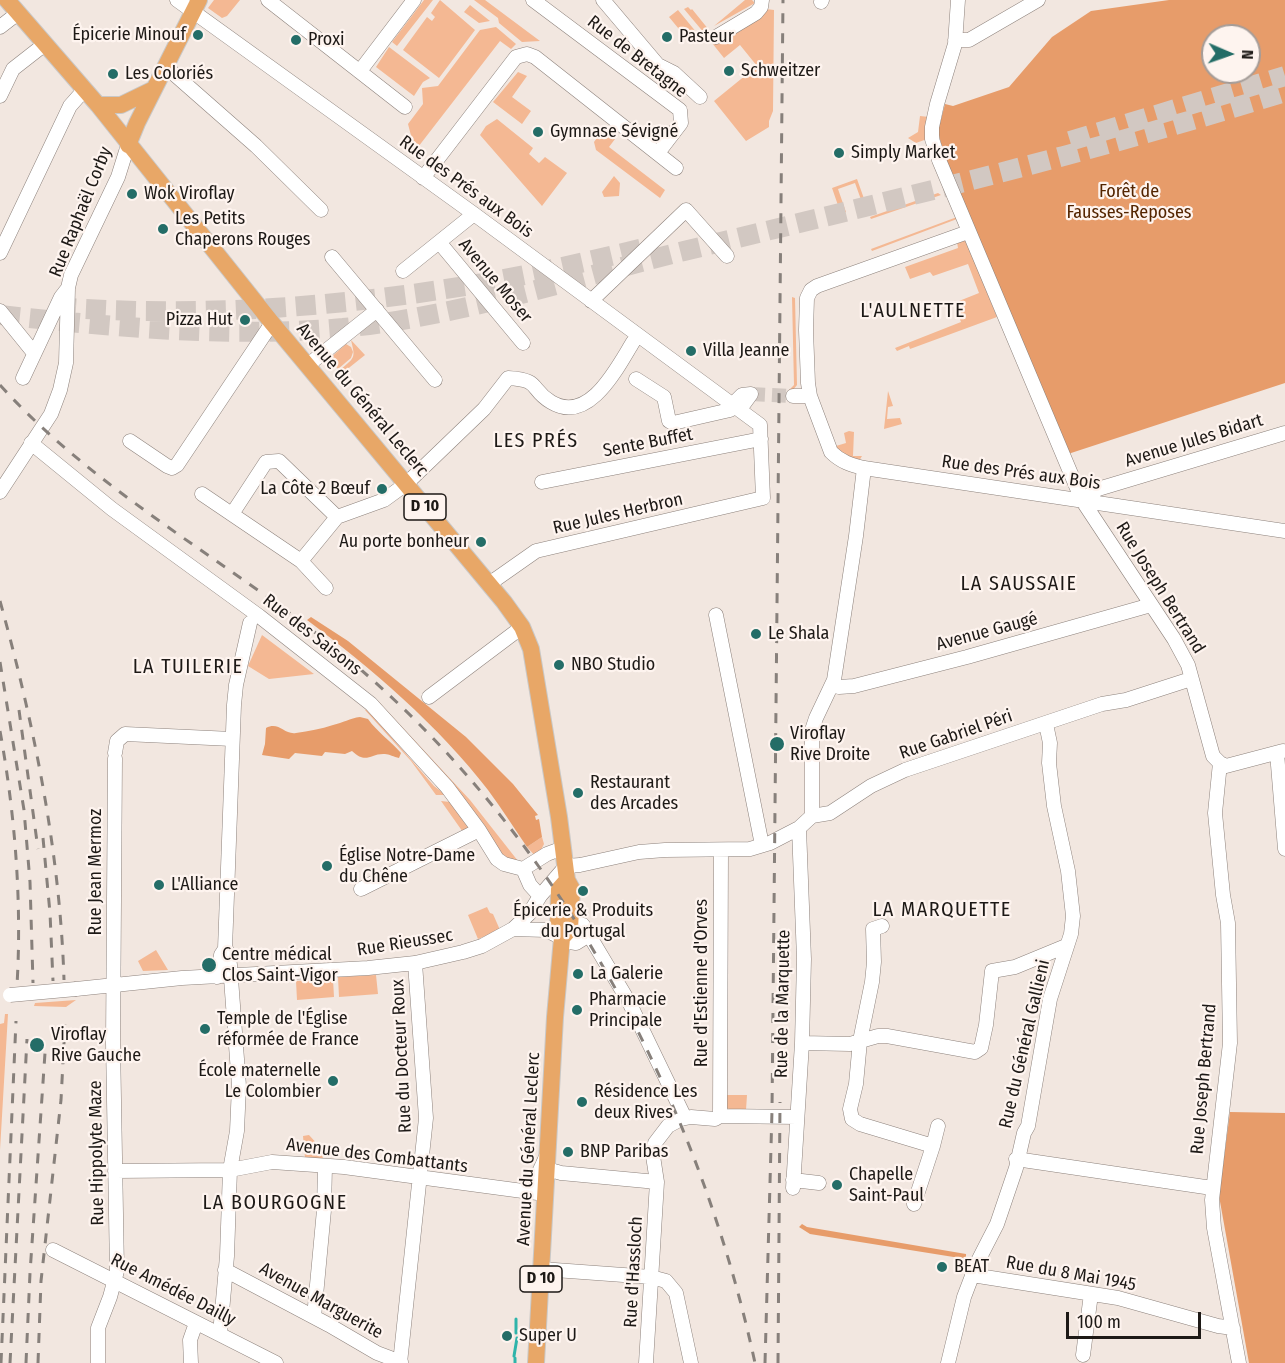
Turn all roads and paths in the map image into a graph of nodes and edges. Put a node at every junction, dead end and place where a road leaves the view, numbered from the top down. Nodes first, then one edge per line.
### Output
1 (177, 0) edge
2 (268, 0) edge
3 (414, 0) edge
4 (533, 0) edge
5 (603, 0) edge
6 (762, 0) edge
7 (958, 0) edge
8 (1038, 0) edge
9 (12, 6) edge
10 (197, 6) edge
11 (0, 27) edge
12 (716, 37) dead end
13 (955, 40) junction
14 (45, 44) junction
15 (165, 66) junction
16 (360, 72) junction
17 (85, 89) junction
18 (154, 89) junction
19 (0, 96) edge
20 (700, 98) dead end
21 (98, 105) junction
22 (405, 107) dead end
23 (128, 145) junction
24 (658, 153) junction
25 (676, 168) dead end
26 (423, 178) junction
27 (321, 210) dead end
28 (474, 214) junction
29 (968, 232) junction
30 (439, 242) junction
31 (0, 253) edge
32 (332, 256) dead end
33 (727, 256) dead end
34 (403, 271) dead end
35 (68, 288) junction
36 (591, 301) junction
37 (377, 310) junction
38 (0, 311) edge
39 (272, 323) junction
40 (633, 342) dead end
41 (523, 343) dead end
42 (34, 353) junction
43 (308, 365) junction
44 (22, 378) dead end
45 (435, 380) dead end
46 (636, 380) dead end
47 (794, 396) tunnel mouth
48 (810, 396) junction
49 (736, 406) junction
50 (1285, 433) edge
51 (761, 439) junction
52 (130, 441) dead end
53 (31, 442) junction
54 (22, 457) junction
55 (48, 457) junction
56 (864, 468) junction
57 (542, 482) dead end
58 (406, 484) junction
59 (0, 492) edge
60 (202, 494) dead end
61 (1082, 500) junction
62 (232, 514) junction
63 (337, 517) junction
64 (1285, 531) edge
65 (301, 561) junction
66 (489, 584) junction
67 (326, 588) dead end
68 (1151, 605) junction
69 (716, 615) dead end
70 (250, 623) dead end
71 (522, 627) junction
72 (1191, 679) junction
73 (833, 685) junction
74 (429, 697) dead end
75 (1047, 724) junction
76 (232, 739) junction
77 (1281, 752) edge
78 (1220, 763) junction
79 (812, 816) junction
80 (799, 828) junction
81 (479, 830) junction
82 (762, 845) junction
83 (563, 848) junction
84 (1285, 849) edge
85 (721, 850) junction
86 (523, 869) junction
87 (567, 873) junction
88 (361, 889) dead end
89 (540, 896) junction
90 (570, 923) junction
91 (882, 926) dead end
92 (513, 929) junction
93 (590, 935) junction
94 (562, 938) junction
95 (1066, 946) junction
96 (415, 963) junction
97 (224, 977) junction
98 (114, 986) junction
99 (5, 996) edge
100 (860, 1041) junction
101 (802, 1043) junction
102 (720, 1116) junction
103 (797, 1117) junction
104 (685, 1118) junction
105 (938, 1126) dead end
106 (933, 1146) junction
107 (1016, 1159) junction
108 (547, 1162) junction
109 (325, 1166) junction
110 (230, 1170) junction
111 (115, 1172) junction
112 (420, 1177) junction
113 (657, 1182) junction
114 (819, 1184) dead end
115 (1212, 1188) junction
116 (526, 1191) junction
117 (545, 1194) junction
118 (914, 1204) dead end
119 (53, 1250) dead end
120 (541, 1269) junction
121 (225, 1270) junction
122 (972, 1275) junction
123 (651, 1277) junction
124 (114, 1282) junction
125 (1091, 1294) junction
126 (314, 1317) junction
127 (196, 1323) junction
128 (1233, 1328) junction
129 (220, 1334) junction
130 (1083, 1355) dead end
131 (98, 1363) edge
132 (192, 1363) edge
133 (276, 1363) edge
134 (400, 1363) edge
135 (536, 1363) edge
136 (646, 1363) edge
137 (691, 1363) edge
138 (948, 1363) edge
139 (1239, 1363) edge

1 - 10 street, Rue des Prés aux Bois
2 - 16 street
3 - 16 street
4 - 24 street, Rue de Bretagne
5 - 20 street
6 - 12 street
7 - 13 street, Rue Joseph Bertrand
8 - 13 street
9 - 11 street
9 - 14 main road, Avenue du Général Leclerc / D 10
10 - 15 main road
10 - 26 street, Rue des Prés aux Bois
13 - 29 street, Rue Joseph Bertrand
14 - 17 main road, Avenue du Général Leclerc / D 10
14 - 19 street
15 - 18 main road
15 - 27 street
16 - 22 street
17 - 21 main road, Avenue du Général Leclerc / D 10
17 - 31 street
18 - 21 main road
18 - 23 main road
21 - 23 main road, Avenue du Général Leclerc / D 10
23 - 35 street, Rue Raphaël Corby
23 - 39 main road, Avenue du Général Leclerc / D 10
24 - 25 street
24 - 26 street
26 - 28 street, Rue des Prés aux Bois
28 - 30 street
28 - 36 street, Rue des Prés aux Bois
29 - 48 street, Rue des Prés aux Bois
29 - 61 street, Rue Joseph Bertrand
30 - 34 street
30 - 41 street, Avenue Moser
32 - 37 street
33 - 36 street
35 - 42 street
35 - 53 street, Rue Raphaël Corby
36 - 49 street, Rue des Prés aux Bois
37 - 43 street
37 - 45 street
38 - 42 street
39 - 43 main road, Avenue du Général Leclerc / D 10
39 - 52 street
40 - 58 street
42 - 44 street
43 - 58 main road, Avenue du Général Leclerc / D 10
46 - 49 street
47 - 48 street
48 - 56 street, Rue des Prés aux Bois
49 - 51 street, Rue des Prés aux Bois
50 - 61 street, Avenue Jules Bidart
51 - 57 street, Sente Buffet
51 - 66 street, Rue Jules Herbron
53 - 54 street, Rue Raphaël Corby
53 - 55 street, Rue des Saisons
54 - 55 street
54 - 59 street, Rue Raphaël Corby
55 - 81 street, Rue des Saisons
56 - 61 street, Rue des Prés aux Bois
56 - 73 street
58 - 63 street
58 - 66 main road, Avenue du Général Leclerc / D 10
60 - 62 street
61 - 64 street, Rue des Prés aux Bois
61 - 68 street, Rue Joseph Bertrand
62 - 63 street
62 - 65 street
63 - 65 street
65 - 67 street
66 - 71 main road, Avenue du Général Leclerc / D 10
68 - 72 street, Rue Joseph Bertrand
68 - 73 street, Avenue Gaugé
69 - 82 street
70 - 76 street
71 - 74 street
71 - 83 main road, Avenue du Général Leclerc / D 10
72 - 75 street, Rue Gabriel Péri
72 - 78 street, Rue Joseph Bertrand
73 - 79 street
75 - 79 street, Rue Gabriel Péri
75 - 95 street, Rue du Général Gallieni
76 - 97 street
76 - 98 street, Rue Jean Mermoz
77 - 78 street
77 - 84 street
78 - 115 street, Rue Joseph Bertrand
79 - 80 street, Rue Gabriel Péri
80 - 82 street, Rue Gabriel Péri
80 - 101 street, Rue de la Marquette
81 - 86 street, Rue des Saisons
81 - 88 street
82 - 85 street, Rue Gabriel Péri
83 - 86 street
83 - 87 main road, Avenue du Général Leclerc / D 10
85 - 87 street, Rue Gabriel Péri
85 - 102 street, Rue d'Estienne d'Orves
86 - 89 street
87 - 89 street, Rue Rieussec
87 - 90 main road, Avenue du Général Leclerc / D 10
87 - 94 main road, Avenue du Général Leclerc / D 10
89 - 92 street, Rue Rieussec
90 - 93 street
90 - 94 main road, Avenue du Général Leclerc / D 10
91 - 100 street
92 - 94 street
92 - 96 street, Rue Rieussec
93 - 94 street
93 - 104 street
94 - 108 main road, Avenue du Général Leclerc / D 10
95 - 100 street
95 - 107 street, Rue du Général Gallieni
96 - 97 street, Rue Rieussec
96 - 112 street, Rue du Docteur Roux
97 - 98 street, Rue Rieussec
97 - 110 street
98 - 99 street, Rue Rieussec, bridge
98 - 111 street, Rue Hippolyte Maze
100 - 101 street
100 - 106 street
101 - 103 street, Rue de la Marquette
102 - 103 street
102 - 104 street
103 - 114 street, Rue de la Marquette
104 - 113 street
105 - 106 street
106 - 118 street
107 - 115 street
107 - 122 street, Rue du Général Gallieni
108 - 113 street
108 - 116 street
108 - 117 main road, Avenue du Général Leclerc / D 10
109 - 110 street, Avenue des Combattants
109 - 112 street, Avenue des Combattants
109 - 126 street
110 - 111 street, Avenue des Combattants
110 - 121 street
111 - 124 street, Rue Hippolyte Maze
112 - 116 street, Avenue des Combattants
112 - 134 street, Rue du Docteur Roux
113 - 123 street, Rue d'Hassloch
115 - 128 street, Rue Joseph Bertrand
116 - 117 street, Avenue des Combattants
117 - 120 main road, Avenue du Général Leclerc / D 10
119 - 124 street, Rue Amédée Dailly
120 - 123 street
120 - 135 main road, Avenue du Général Leclerc / D 10
121 - 126 street, Avenue Marguerite
121 - 129 street
122 - 125 street, Rue du 8 Mai 1945
122 - 138 street, Rue du Général Gallieni
123 - 136 street, Rue d'Hassloch
123 - 137 street
124 - 127 street, Rue Amédée Dailly
124 - 131 street, Rue Hippolyte Maze
125 - 128 street, Rue du 8 Mai 1945
125 - 130 street
126 - 134 street, Avenue Marguerite
127 - 129 street, Rue Amédée Dailly
127 - 132 street
128 - 139 street, Rue Joseph Bertrand
129 - 133 street, Rue Amédée Dailly

